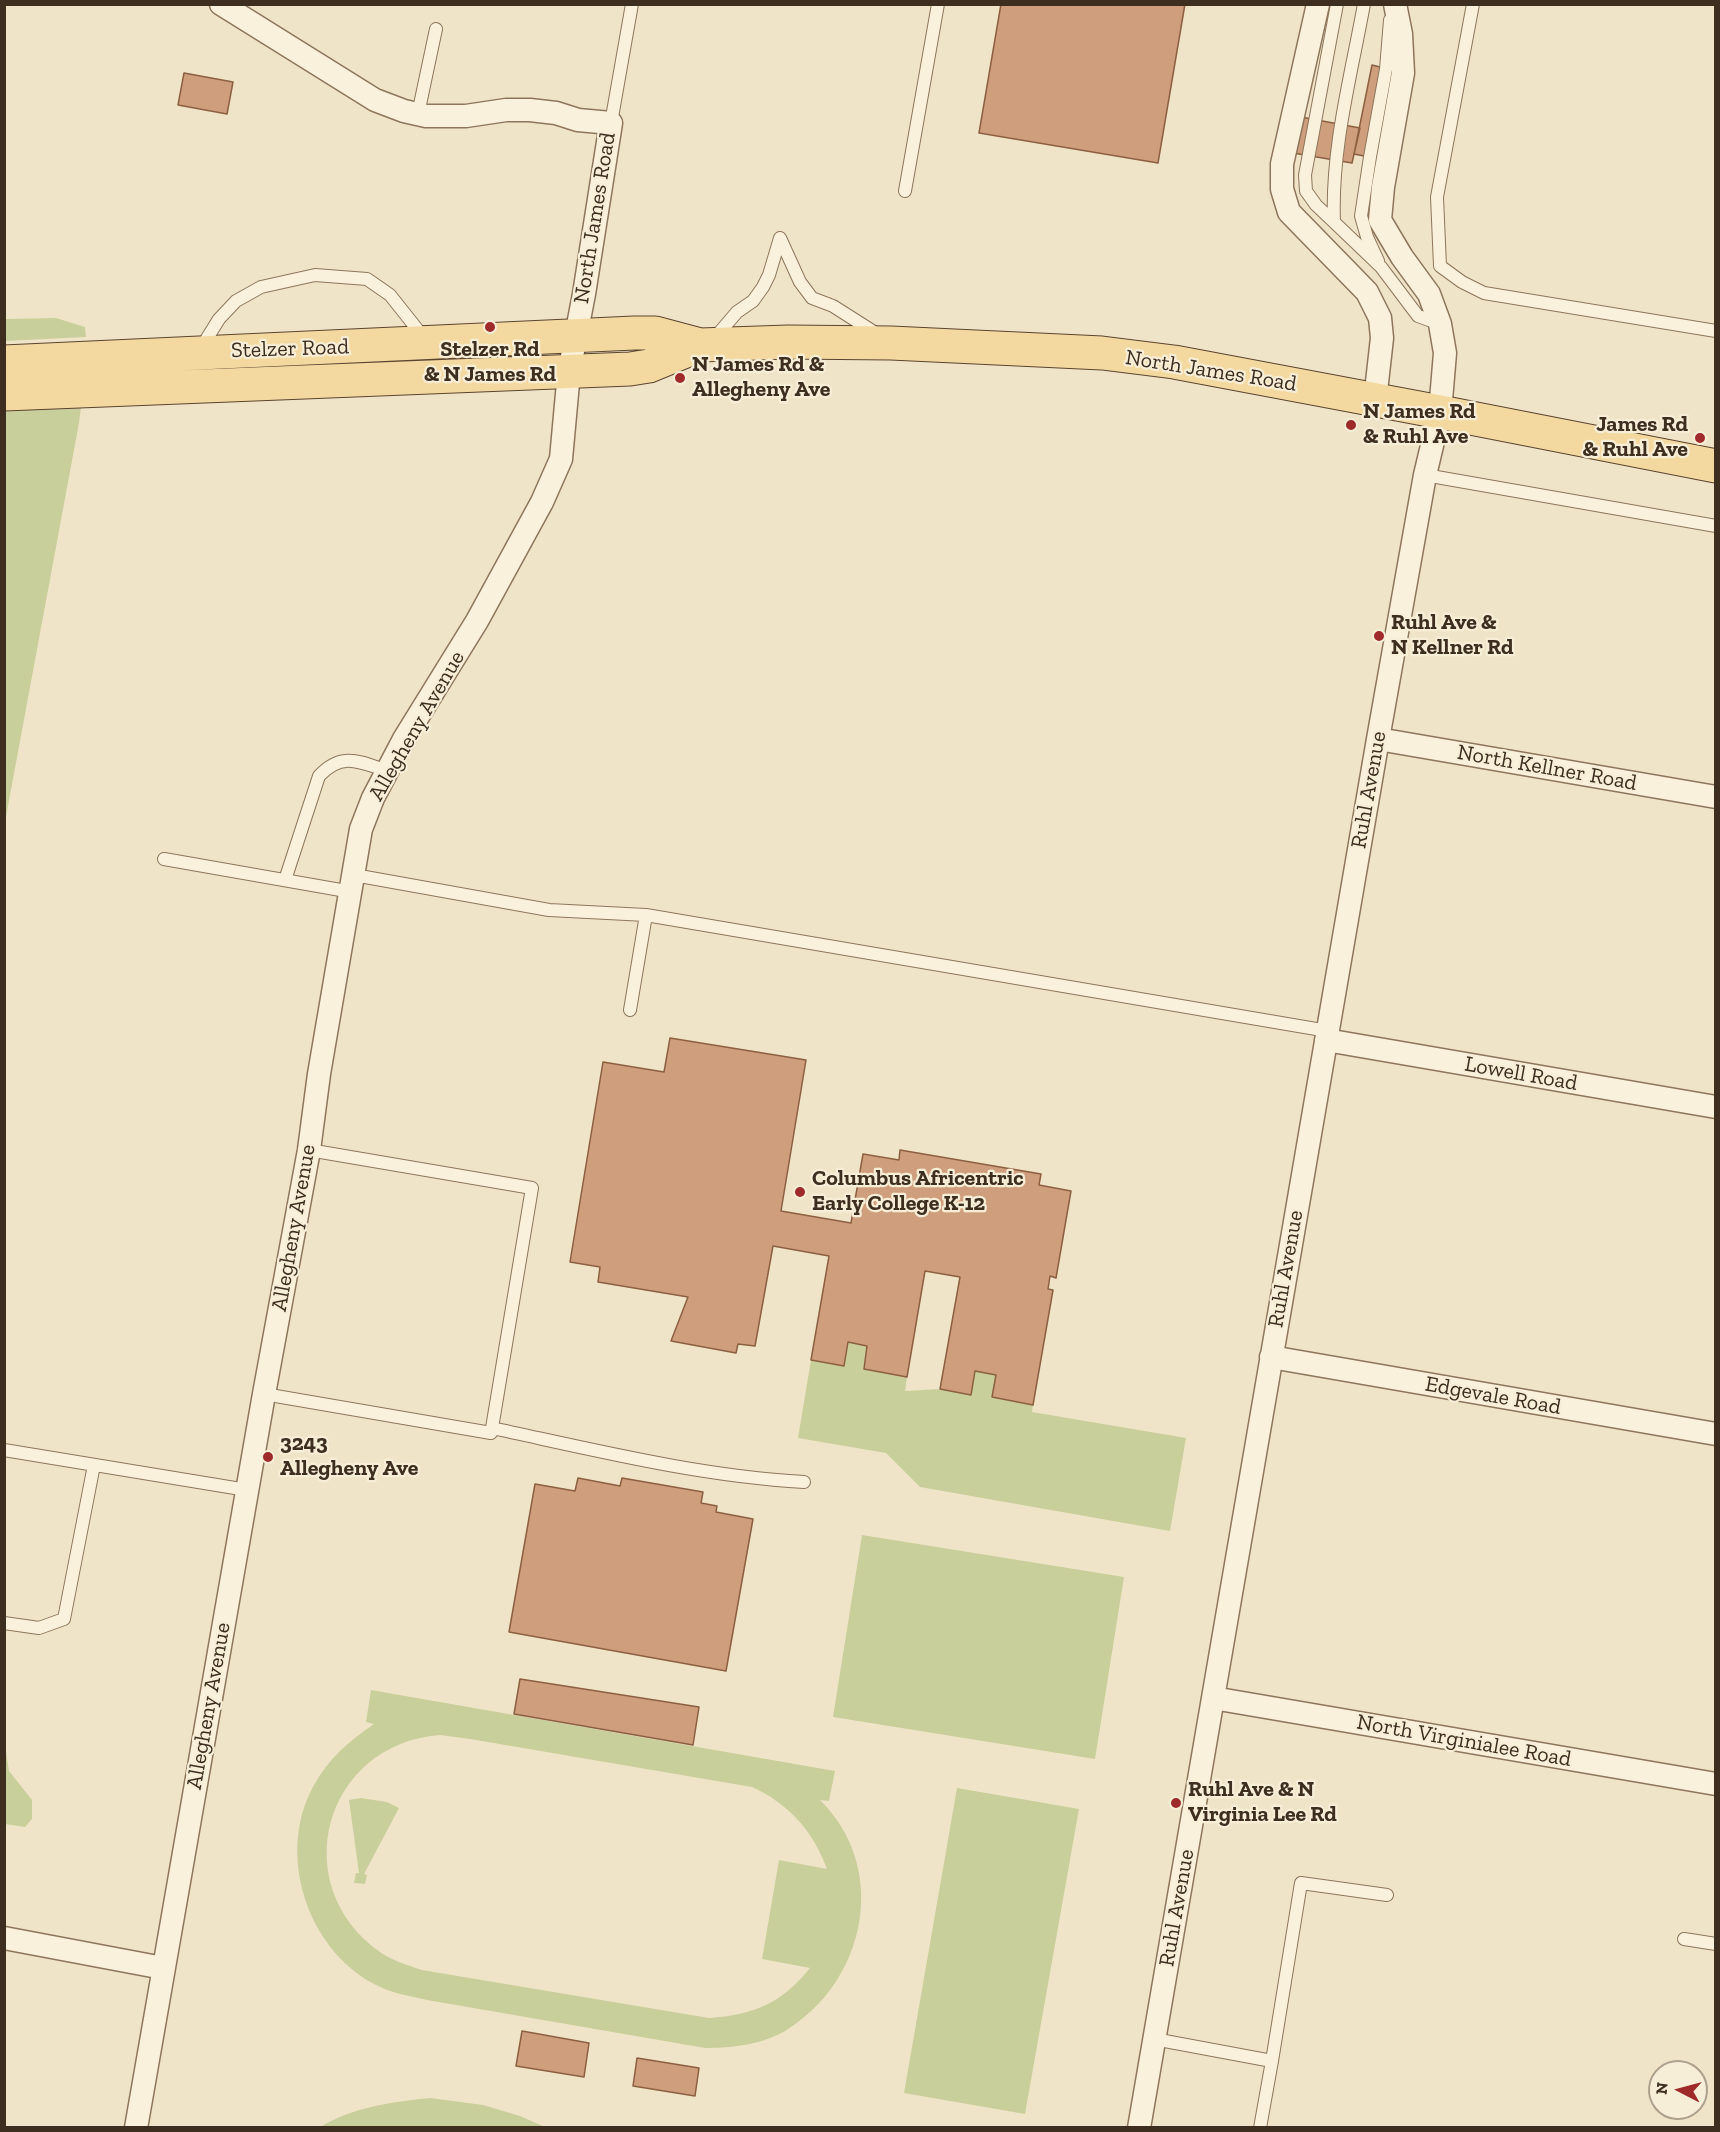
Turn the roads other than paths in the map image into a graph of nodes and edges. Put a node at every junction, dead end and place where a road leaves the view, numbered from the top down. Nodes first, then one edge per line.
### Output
1 (221, 4) edge
2 (632, 4) edge
3 (938, 4) edge
4 (1318, 4) edge
5 (1337, 4) edge
6 (1364, 4) edge
7 (1390, 4) edge
8 (1395, 4) edge
9 (1473, 4) edge
10 (436, 28) dead end
11 (418, 114) junction
12 (611, 123) junction
13 (905, 191) dead end
14 (1334, 222) junction
15 (1381, 267) junction
16 (1440, 324) junction
17 (1716, 331) edge
18 (576, 336) junction
19 (428, 343) junction
20 (891, 343) junction
21 (704, 345) junction
22 (198, 353) junction
23 (4, 362) edge
24 (568, 372) junction
25 (4, 394) edge
26 (1376, 400) junction
27 (1440, 412) junction
28 (1716, 466) edge
29 (1425, 475) junction
30 (1716, 526) edge
31 (1378, 739) junction
32 (388, 771) junction
33 (1716, 797) edge
34 (164, 859) dead end
35 (285, 880) junction
36 (353, 884) junction
37 (646, 915) junction
38 (630, 1010) dead end
39 (1327, 1036) junction
40 (1716, 1107) edge
41 (309, 1150) junction
42 (1271, 1357) junction
43 (264, 1394) junction
44 (492, 1428) junction
45 (1716, 1434) edge
46 (4, 1450) edge
47 (94, 1465) junction
48 (804, 1482) dead end
49 (247, 1490) junction
50 (4, 1623) edge
51 (1213, 1698) junction
52 (1716, 1784) edge
53 (1387, 1895) dead end
54 (4, 1938) edge
55 (1684, 1938) dead end
56 (1716, 1944) edge
57 (164, 1968) junction
58 (1154, 2039) junction
59 (1272, 2061) junction
60 (136, 2127) edge
61 (1139, 2127) edge
62 (1260, 2127) edge

1 - 11 street, North James Road
2 - 12 lane
3 - 13 lane
4 - 26 street
5 - 14 lane
6 - 14 lane
7 - 15 lane
8 - 16 street, Ruhl Avenue
9 - 17 lane
10 - 11 lane
11 - 12 street, North James Road
12 - 18 street, North James Road
14 - 15 lane
15 - 16 lane
16 - 27 street, Ruhl Avenue
18 - 19 main road, Stelzer Road
18 - 21 main road, North James Road
18 - 24 street, North James Road
19 - 22 main road, Stelzer Road
19 - 22 lane
20 - 21 main road, North James Road
20 - 21 lane
20 - 26 main road, North James Road
21 - 24 main road, North James Road
22 - 23 main road, Stelzer Road
24 - 25 main road, Stelzer Road
24 - 32 street, Allegheny Avenue
26 - 27 main road, North James Road
27 - 28 main road, North James Road
27 - 29 street, Ruhl Avenue
29 - 30 lane
29 - 31 street, Ruhl Avenue
31 - 33 street, North Kellner Road
31 - 39 street, Ruhl Avenue
32 - 35 lane
32 - 36 street, Allegheny Avenue
34 - 35 lane
35 - 36 lane
36 - 37 lane
36 - 41 street, Allegheny Avenue
37 - 38 lane
37 - 39 lane
39 - 40 street, Lowell Road
39 - 42 street, Ruhl Avenue
41 - 43 street, Allegheny Avenue
41 - 44 lane
42 - 45 street, Edgevale Road
42 - 51 street, Ruhl Avenue
43 - 44 lane
43 - 49 street, Allegheny Avenue
44 - 48 lane
46 - 47 lane
47 - 49 lane
47 - 50 lane
49 - 57 street, Allegheny Avenue
51 - 52 street, North Virginialee Road
51 - 58 street, Ruhl Avenue
53 - 59 lane
54 - 57 street
55 - 56 lane
57 - 60 street, Allegheny Avenue
58 - 59 lane
58 - 61 street, Ruhl Avenue
59 - 62 lane

